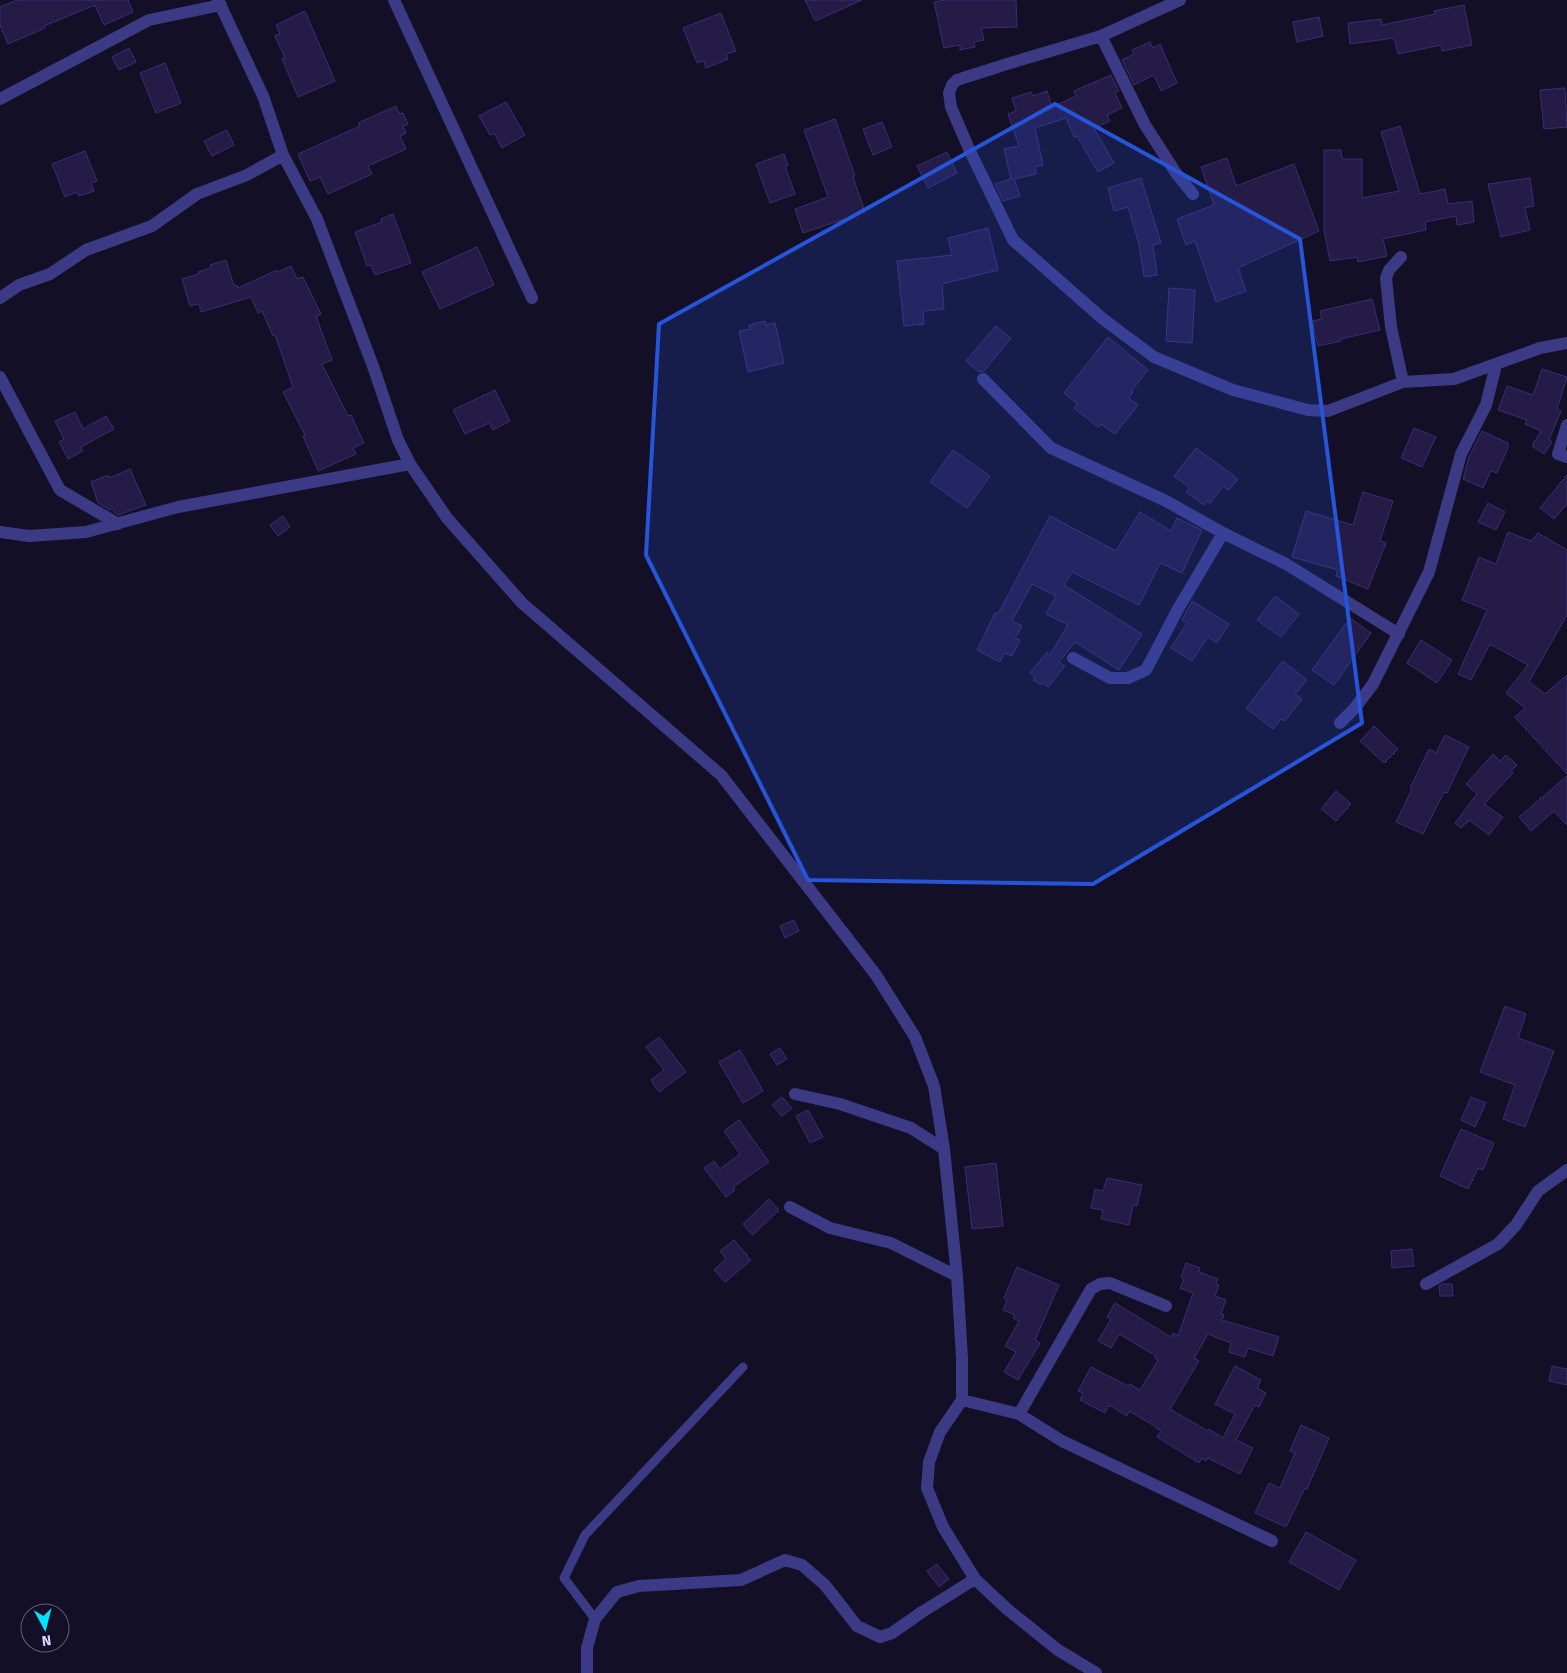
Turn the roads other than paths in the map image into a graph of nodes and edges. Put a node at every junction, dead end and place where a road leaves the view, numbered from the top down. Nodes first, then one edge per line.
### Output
1 (394, 0) edge
2 (1180, 0) edge
3 (220, 3) edge
4 (1102, 36) junction
5 (0, 99) edge
6 (283, 155) junction
7 (1193, 194) dead end
8 (1401, 257) dead end
9 (0, 298) edge
10 (532, 298) dead end
11 (1567, 343) edge
12 (1496, 365) junction
13 (0, 377) edge
14 (983, 379) dead end
15 (1403, 382) junction
16 (1567, 425) edge
17 (1567, 456) edge
18 (410, 464) junction
19 (118, 524) junction
20 (0, 532) edge
21 (1223, 533) junction
22 (1399, 634) junction
23 (1073, 658) dead end
24 (1340, 723) dead end
25 (795, 1094) dead end
26 (944, 1149) junction
27 (1567, 1170) edge
28 (790, 1207) dead end
29 (957, 1276) junction
30 (1426, 1284) dead end
31 (1166, 1306) dead end
32 (743, 1367) dead end
33 (962, 1400) junction
34 (1019, 1414) junction
35 (1272, 1542) dead end
36 (975, 1580) junction
37 (595, 1619) junction
38 (587, 1673) edge
39 (1096, 1673) edge

1 - 10 street
2 - 4 street
3 - 5 street
3 - 6 street
4 - 7 street
4 - 15 street
6 - 9 street
6 - 18 street
8 - 15 street
11 - 12 street
12 - 15 street
12 - 22 street
13 - 19 street
14 - 21 street
16 - 17 street
18 - 19 street
18 - 26 street
19 - 20 street
21 - 22 street
21 - 23 street
22 - 24 street
25 - 26 street
26 - 29 street
27 - 30 street
28 - 29 street
29 - 33 street
31 - 34 street
32 - 37 street
33 - 34 street
33 - 36 street
34 - 35 street
36 - 37 street
36 - 39 street
37 - 38 street

